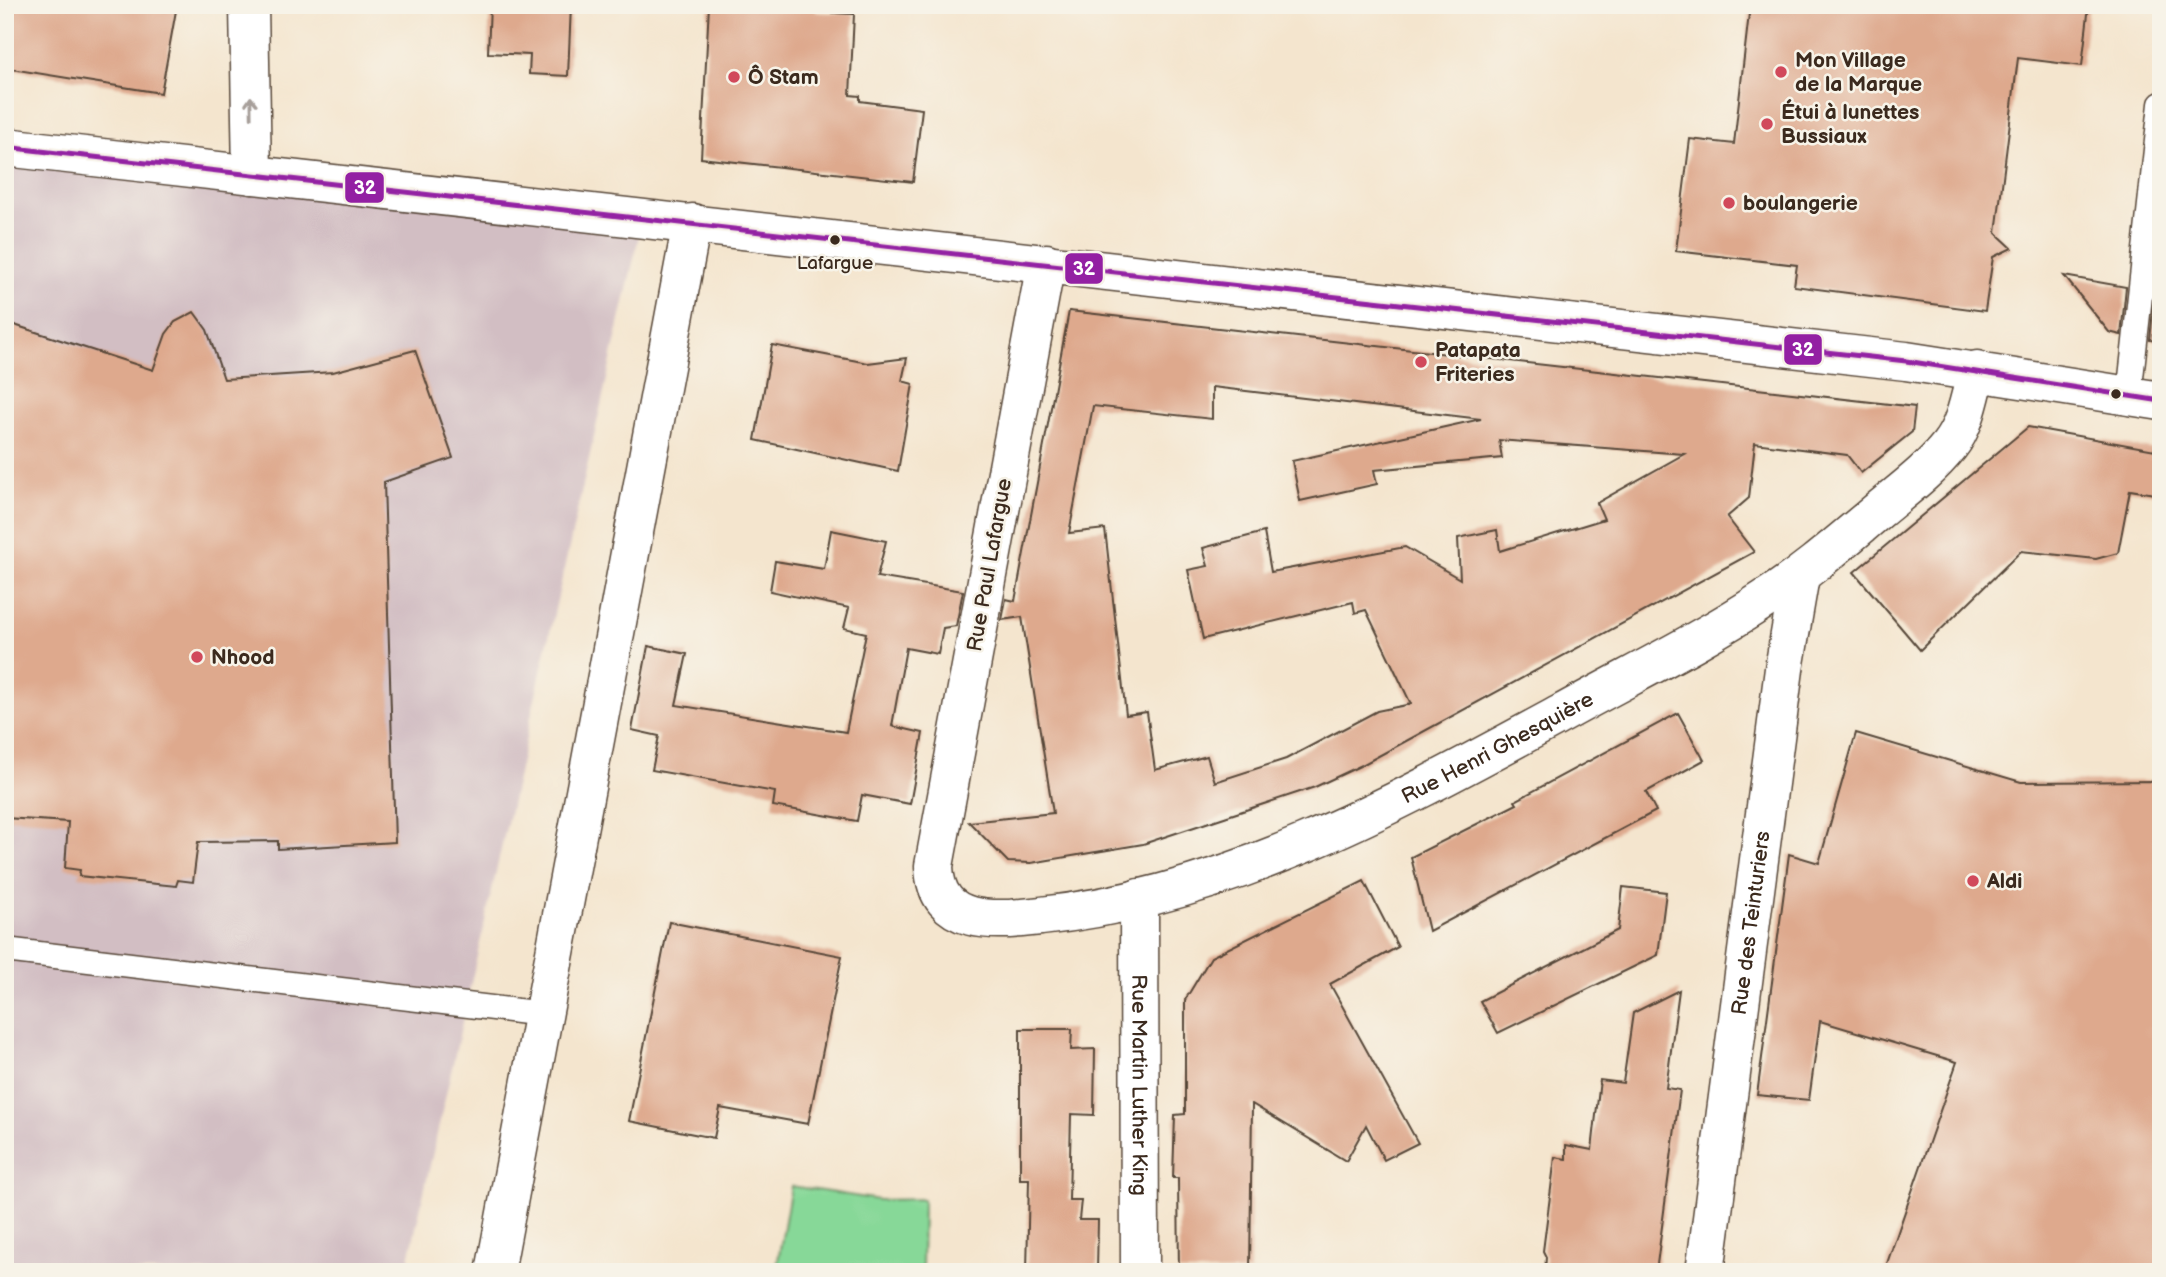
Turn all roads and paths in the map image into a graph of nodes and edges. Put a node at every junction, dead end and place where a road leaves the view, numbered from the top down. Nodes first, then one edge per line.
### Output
1 (248, 5) edge
2 (2161, 104) edge
3 (5, 148) edge
4 (252, 175) junction
5 (692, 223) junction
6 (1046, 263) junction
7 (2152, 268) edge
8 (1976, 370) junction
9 (2145, 398) edge
10 (1800, 576) junction
11 (934, 866) joint
12 (1139, 898) junction
13 (5, 950) edge
14 (543, 1014) junction
15 (495, 1272) edge
16 (1140, 1272) edge
17 (1705, 1272) edge

4 -> 1 street
2 - 7 lane
3 - 4 street
4 - 5 street
5 - 6 street
5 - 14 street
6 - 8 street
6 - 11 street, Rue Paul Lafargue
7 - 9 lane
8 - 9 street
8 - 10 street, Rue Henri Ghesquière
10 - 12 street, Rue Henri Ghesquière
10 - 17 street, Rue des Teinturiers
11 - 12 street, Rue Henri Ghesquière
12 - 16 street, Rue Martin Luther King
13 - 14 lane
14 - 15 street

